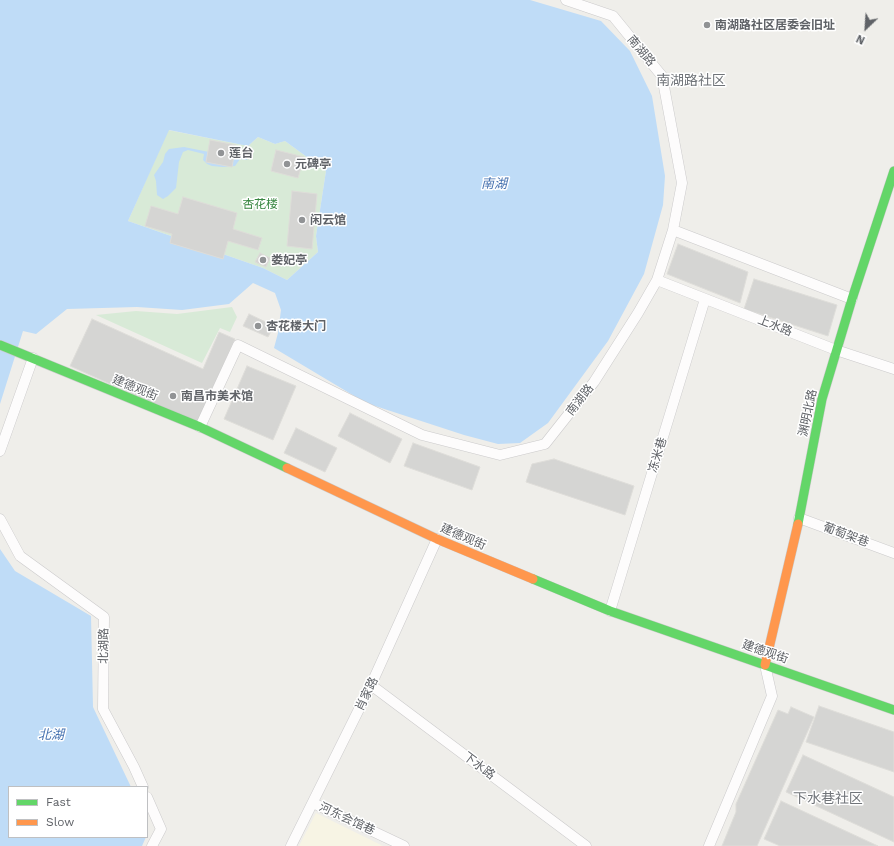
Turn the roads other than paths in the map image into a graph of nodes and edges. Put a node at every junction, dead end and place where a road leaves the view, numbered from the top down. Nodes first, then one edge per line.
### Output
1 (566, 0) edge
2 (894, 171) edge
3 (673, 230) junction
4 (657, 280) junction
5 (705, 299) junction
6 (852, 299) junction
7 (0, 345) edge
8 (836, 350) junction
9 (33, 358) junction
10 (894, 369) edge
11 (200, 427) junction
12 (0, 451) edge
13 (799, 518) junction
14 (0, 519) edge
15 (437, 539) junction
16 (894, 553) edge
17 (610, 611) junction
18 (765, 665) junction
19 (371, 685) junction
20 (894, 710) edge
21 (143, 786) edge
22 (148, 799) edge
23 (313, 803) junction
24 (152, 846) edge
25 (291, 846) edge
26 (404, 846) edge
27 (586, 846) edge
28 (709, 846) edge

1 - 3 lane, 南湖路
2 - 6 street, 渊明北路
3 - 4 lane, 南湖路
3 - 6 lane
4 - 5 lane, 上水路
4 - 11 lane, 南湖路
5 - 8 lane, 上水路
5 - 17 lane, 冻米巷
6 - 8 street, 渊明北路
7 - 9 street, 建德观街
8 - 10 lane, 上水路
8 - 13 street, 渊明北路
9 - 11 street, 建德观街
9 - 12 lane
11 - 15 street, 建德观街
13 - 16 lane, 葡萄架巷
13 - 18 street, 渊明北路
14 - 21 lane, 北湖路
15 - 17 street, 建德观街
15 - 19 lane, 肖家路
17 - 18 street, 建德观街
18 - 20 street, 建德观街
18 - 28 lane
19 - 23 lane, 肖家路
19 - 27 lane, 下水路
22 - 24 lane
23 - 25 lane, 肖家路
23 - 26 lane, 河东会馆巷

